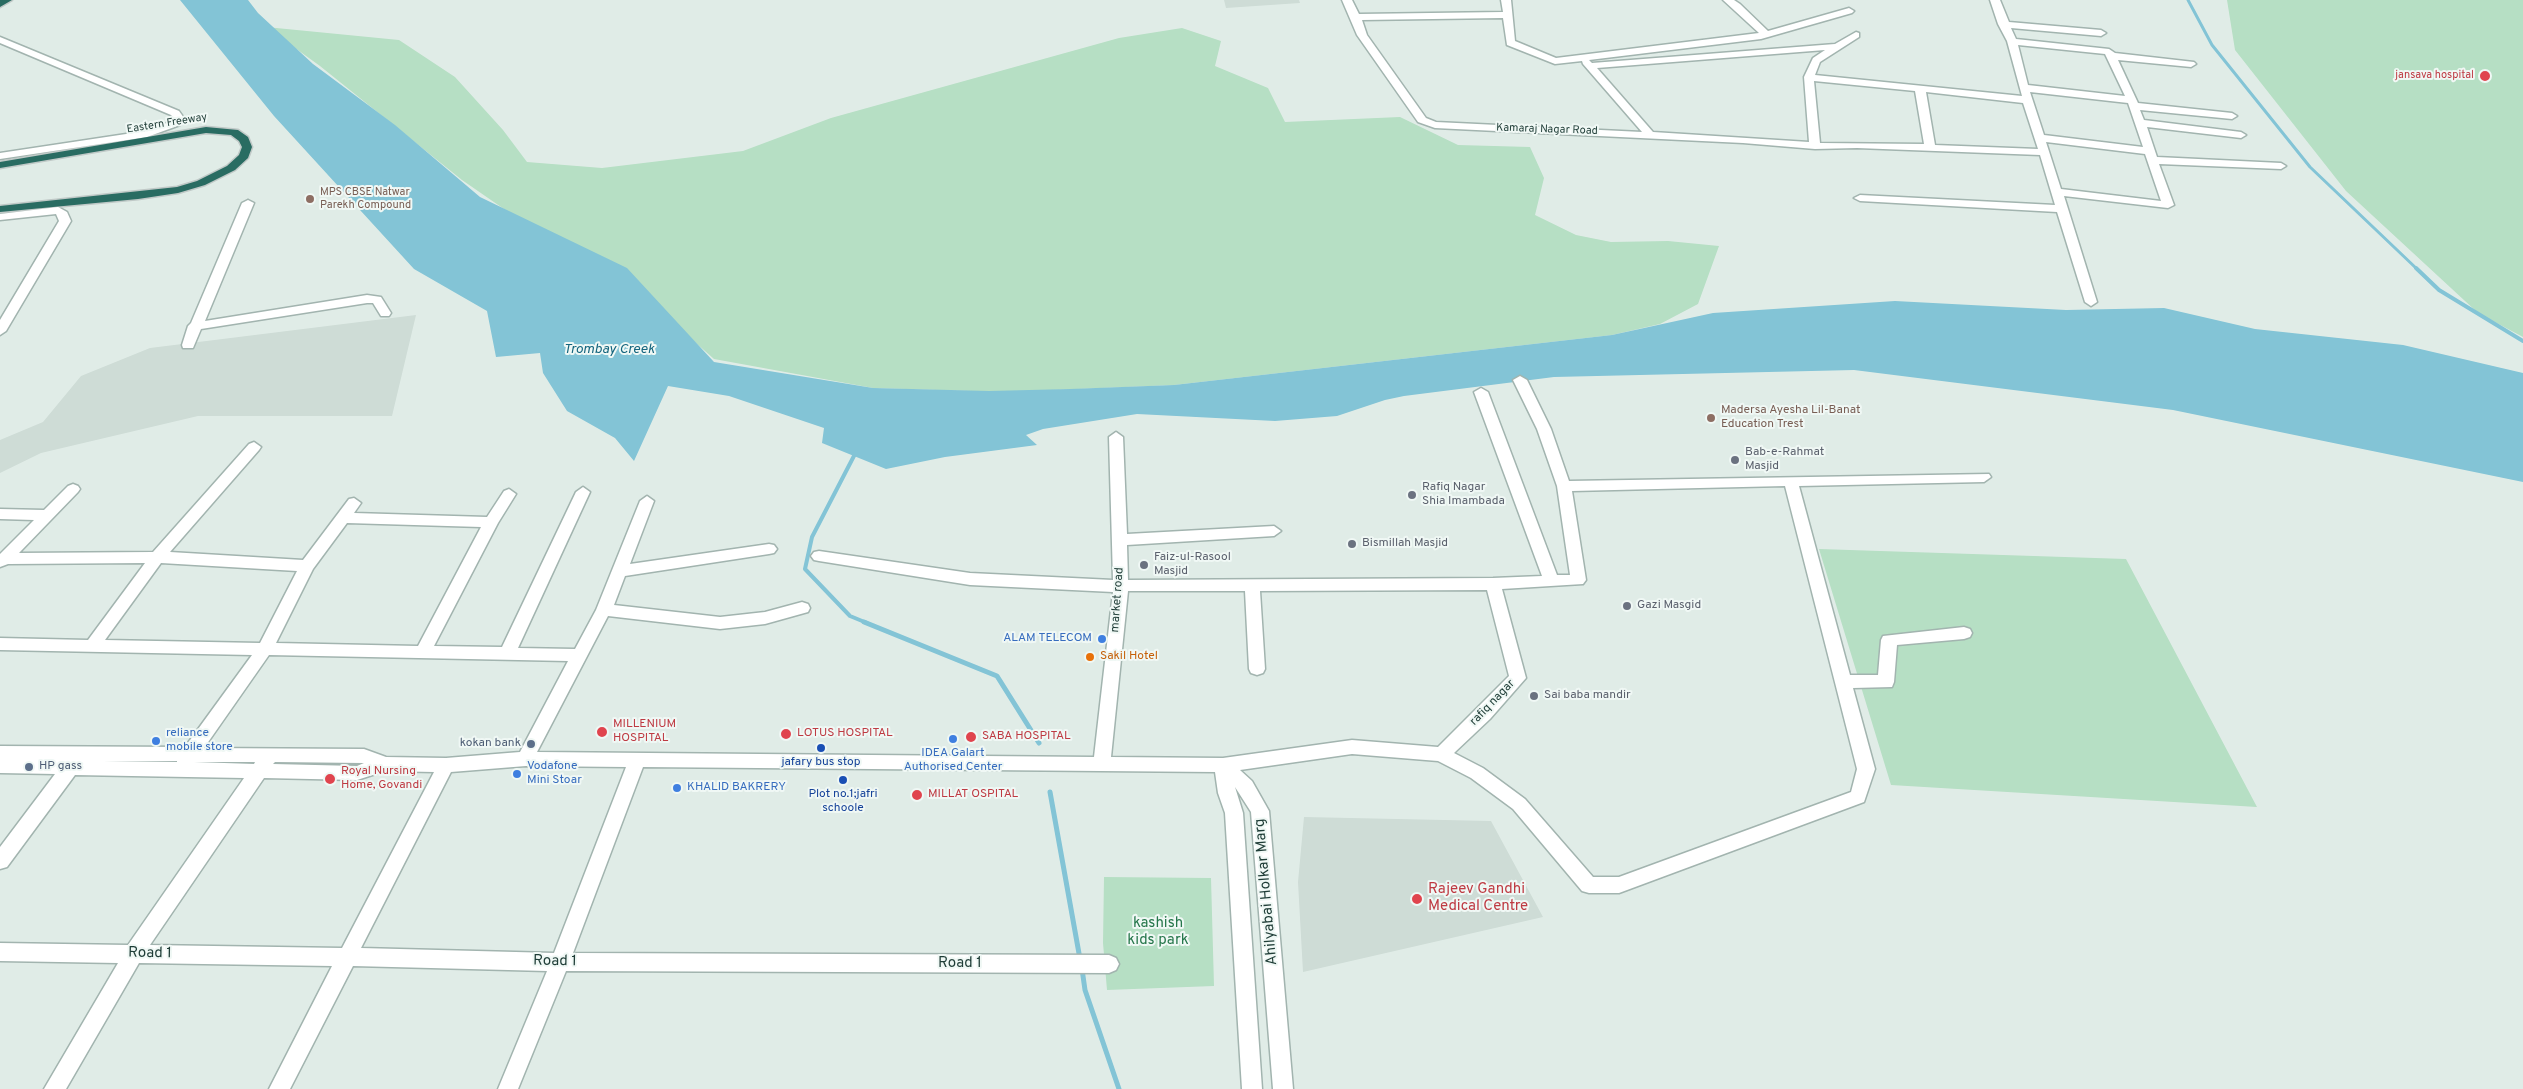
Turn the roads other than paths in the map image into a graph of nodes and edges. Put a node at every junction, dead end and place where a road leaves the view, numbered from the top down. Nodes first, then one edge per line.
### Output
1 (7, 0) edge
2 (1346, 0) edge
3 (1506, 0) edge
4 (1728, 0) edge
5 (1995, 0) edge
6 (0, 4) edge
7 (1849, 11) dead end
8 (1507, 15) junction
9 (1356, 17) junction
10 (2003, 24) junction
11 (2101, 33) dead end
12 (1766, 35) junction
13 (1856, 35) dead end
14 (0, 40) edge
15 (2012, 41) junction
16 (1838, 47) junction
17 (2111, 56) junction
18 (1587, 62) junction
19 (2191, 64) dead end
20 (1810, 77) junction
21 (2024, 88) junction
22 (1920, 89) junction
23 (2028, 100) junction
24 (2133, 103) junction
25 (2232, 116) dead end
26 (2139, 123) junction
27 (1650, 135) junction
28 (2242, 135) dead end
29 (2040, 138) junction
30 (1815, 146) junction
31 (1930, 147) junction
32 (2044, 152) junction
33 (0, 156) edge
34 (2149, 156) junction
35 (0, 165) edge
36 (2281, 166) dead end
37 (2056, 192) junction
38 (1860, 198) dead end
39 (248, 203) dead end
40 (0, 209) edge
41 (2062, 210) junction
42 (0, 217) edge
43 (65, 217) junction
44 (0, 226) edge
45 (2091, 302) dead end
46 (385, 313) dead end
47 (194, 326) junction
48 (0, 331) edge
49 (188, 345) dead end
50 (1520, 380) dead end
51 (1481, 392) dead end
52 (1116, 437) dead end
53 (254, 447) dead end
54 (1984, 477) dead end
55 (1791, 481) junction
56 (1564, 486) junction
57 (73, 489) dead end
58 (583, 492) dead end
59 (508, 494) dead end
60 (647, 501) dead end
61 (354, 503) dead end
62 (0, 514) edge
63 (46, 515) junction
64 (343, 518) junction
65 (491, 522) junction
66 (1274, 531) dead end
67 (1119, 540) junction
68 (769, 548) dead end
69 (819, 556) dead end
70 (157, 557) junction
71 (2, 561) edge
72 (307, 566) junction
73 (620, 571) junction
74 (1551, 581) junction
75 (1252, 584) junction
76 (1493, 584) junction
77 (1121, 586) junction
78 (802, 608) dead end
79 (604, 610) junction
80 (1964, 633) dead end
81 (0, 644) edge
82 (92, 646) junction
83 (265, 649) junction
84 (423, 651) junction
85 (507, 653) junction
86 (579, 655) junction
87 (1257, 669) dead end
88 (1843, 681) junction
89 (0, 752) edge
90 (1441, 754) junction
91 (526, 759) junction
92 (76, 760) junction
93 (637, 760) junction
94 (185, 762) junction
95 (265, 763) junction
96 (1102, 763) junction
97 (446, 765) junction
98 (1223, 765) junction
99 (0, 766) edge
100 (0, 861) edge
101 (0, 952) edge
102 (134, 953) junction
103 (345, 957) junction
104 (560, 962) junction
105 (1109, 964) dead end
106 (54, 1089) edge
107 (278, 1089) edge
108 (508, 1089) edge
109 (1252, 1089) edge
110 (1283, 1089) edge

1 - 6 highway
2 - 9 street, Kamaraj Nagar Road
3 - 8 street
4 - 12 street
5 - 10 street
7 - 12 street
8 - 9 street
8 - 18 street
9 - 27 street, Kamaraj Nagar Road
10 - 11 street
10 - 15 street
12 - 18 street
13 - 16 street
14 - 33 street
15 - 17 street
15 - 21 street
16 - 18 street
16 - 20 street
17 - 19 street
17 - 24 street
18 - 27 street
20 - 22 street
20 - 30 street
21 - 23 street
21 - 24 street
22 - 23 street
22 - 31 street
23 - 29 street
24 - 25 street
24 - 26 street
26 - 28 street
26 - 34 street
27 - 30 street, Kamaraj Nagar Road
29 - 32 street
29 - 34 street
30 - 31 street, Kamaraj Nagar Road
31 - 32 street, Kamaraj Nagar Road
32 - 37 street
34 - 36 street
34 - 37 street
35 - 40 highway, Eastern Freeway
37 - 41 street
38 - 41 street
39 - 47 street
41 - 45 street
42 - 43 street
43 - 44 street
43 - 48 street
46 - 47 street
47 - 49 street
50 - 56 street
51 - 74 street
52 - 67 street, market road
53 - 70 street
54 - 55 street
55 - 56 street
55 - 88 street
56 - 74 street
57 - 63 street
58 - 85 street
59 - 65 street
60 - 73 street
61 - 64 street
62 - 63 street
63 - 71 street
64 - 65 street
64 - 72 street
65 - 84 street
66 - 67 street
67 - 77 street, market road
68 - 73 street
69 - 77 street
70 - 71 street
70 - 72 street
70 - 82 street
72 - 83 street
73 - 79 street
74 - 76 street
75 - 76 street
75 - 77 street
75 - 87 street
76 - 90 street, rafiq nagar
77 - 96 street, market road
78 - 79 street
79 - 86 street
80 - 88 street
81 - 82 street
82 - 83 street
83 - 84 street
83 - 94 street
84 - 85 street
85 - 86 street
86 - 91 street
88 - 90 street
89 - 92 street
90 - 98 street
91 - 93 street
91 - 97 street
92 - 94 street
92 - 99 street
92 - 100 street
93 - 96 street
93 - 104 street
94 - 95 street
95 - 97 street
95 - 102 street
96 - 98 street
97 - 103 street
98 - 109 street, Ahilyabai Holkar Marg
98 - 110 street, Ahilyabai Holkar Marg
101 - 102 street, Road 1
102 - 103 street, Road 1
102 - 106 street
103 - 104 street, Road 1
103 - 107 street
104 - 105 street, Road 1
104 - 108 street

